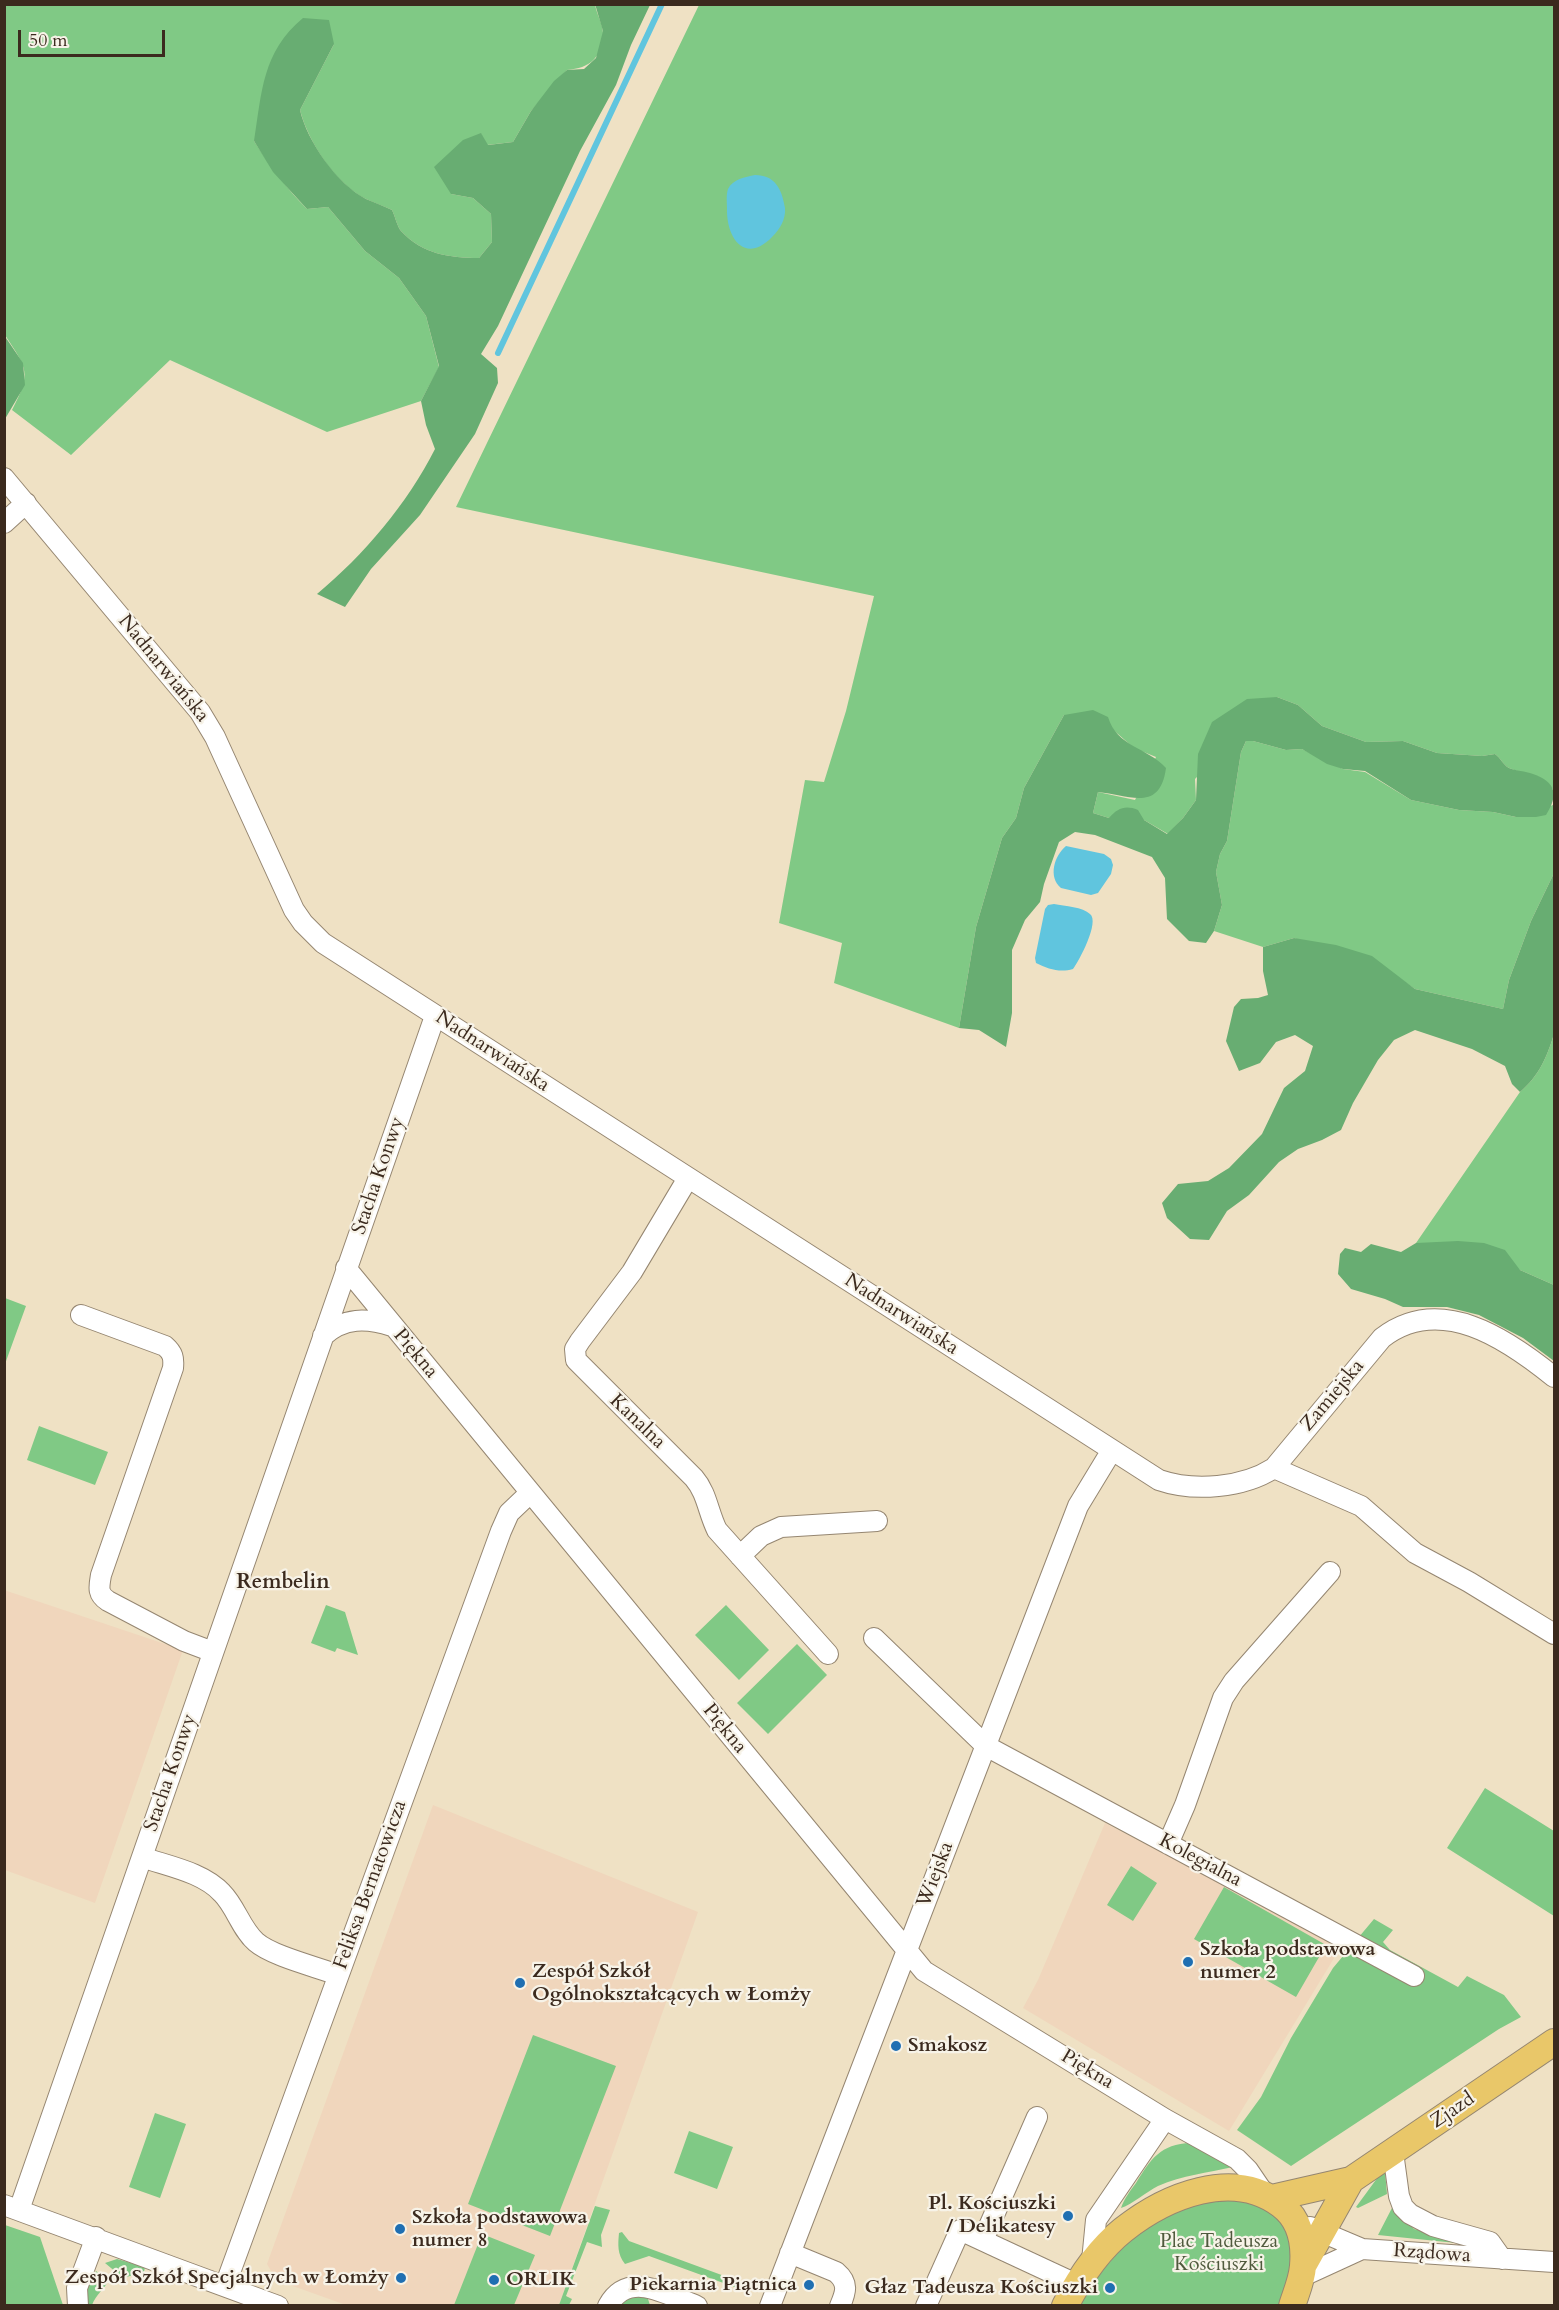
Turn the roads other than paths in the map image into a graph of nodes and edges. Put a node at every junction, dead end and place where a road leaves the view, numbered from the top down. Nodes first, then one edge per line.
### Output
1 (4, 478) edge
2 (26, 503) junction
3 (4, 523) edge
4 (435, 1016) junction
5 (688, 1178) junction
6 (346, 1268) junction
7 (81, 1315) dead end
8 (392, 1326) junction
9 (323, 1336) junction
10 (1554, 1377) edge
11 (1112, 1450) junction
12 (1274, 1468) junction
13 (530, 1493) junction
14 (877, 1521) dead end
15 (740, 1556) junction
16 (1330, 1572) dead end
17 (1554, 1634) edge
18 (874, 1638) dead end
19 (213, 1652) junction
20 (828, 1654) dead end
21 (986, 1746) junction
22 (1168, 1844) junction
23 (142, 1857) junction
24 (906, 1951) junction
25 (338, 1975) junction
26 (1414, 1976) dead end
27 (1554, 2042) edge
28 (1037, 2117) dead end
29 (1165, 2119) junction
30 (1393, 2152) junction
31 (1351, 2180) junction
32 (1268, 2196) junction
33 (12, 2207) edge
34 (1296, 2221) junction
35 (1322, 2232) junction
36 (96, 2237) junction
37 (982, 2240) junction
38 (1362, 2249) junction
39 (790, 2253) junction
40 (1502, 2259) junction
41 (1092, 2261) junction
42 (1554, 2262) edge
43 (1302, 2272) junction
44 (225, 2286) junction
45 (1071, 2295) edge
46 (78, 2306) edge
47 (278, 2306) edge
48 (608, 2306) edge
49 (697, 2306) edge
50 (770, 2306) edge
51 (840, 2306) edge
52 (926, 2306) edge
53 (1292, 2306) edge

1 - 2 street, Nadnarwiańska
2 - 3 street
2 - 4 street, Nadnarwiańska
4 - 5 street, Nadnarwiańska
4 - 6 street, Stacha Konwy
5 - 11 street, Nadnarwiańska
5 - 15 street, Kanalna
6 - 8 street, Piękna
6 - 9 street, Stacha Konwy
7 - 19 street
8 - 9 street
8 - 13 street, Piękna
9 - 19 street, Stacha Konwy
10 - 12 street, Zamiejska
11 - 12 street, Zamiejska
11 - 21 street, Wiejska
12 - 17 street
13 - 24 street, Piękna
13 - 25 street, Feliksa Bernatowicza
14 - 15 street
15 - 20 street, Kanalna
16 - 22 street
18 - 21 street
19 - 23 street, Stacha Konwy
21 - 22 street, Kolegialna
21 - 24 street, Wiejska
22 - 26 street, Kolegialna
23 - 25 street
23 - 33 street, Stacha Konwy
24 - 29 street, Piękna
24 - 39 street, Wiejska
25 - 44 street, Feliksa Bernatowicza
27 - 30 main road, Zjazd
28 - 37 street
29 - 32 street, Piękna
29 - 41 street
30 - 31 main road, Zjazd
30 - 40 street, Rządowa
31 - 32 main road, Zjazd
31 - 35 main road, Zjazd
32 - 34 main road
32 - 41 main road
33 - 36 street
34 - 35 street, Rządowa
34 - 43 main road
35 - 38 street, Rządowa
35 - 43 main road, Zjazd
36 - 44 street
36 - 46 street
37 - 45 street
37 - 52 street
38 - 40 street, Rządowa
38 - 43 street, Rządowa
39 - 50 street, Wiejska
39 - 51 street
40 - 42 street, Rządowa
41 - 45 main road
43 - 53 main road
44 - 47 street
48 - 49 street

